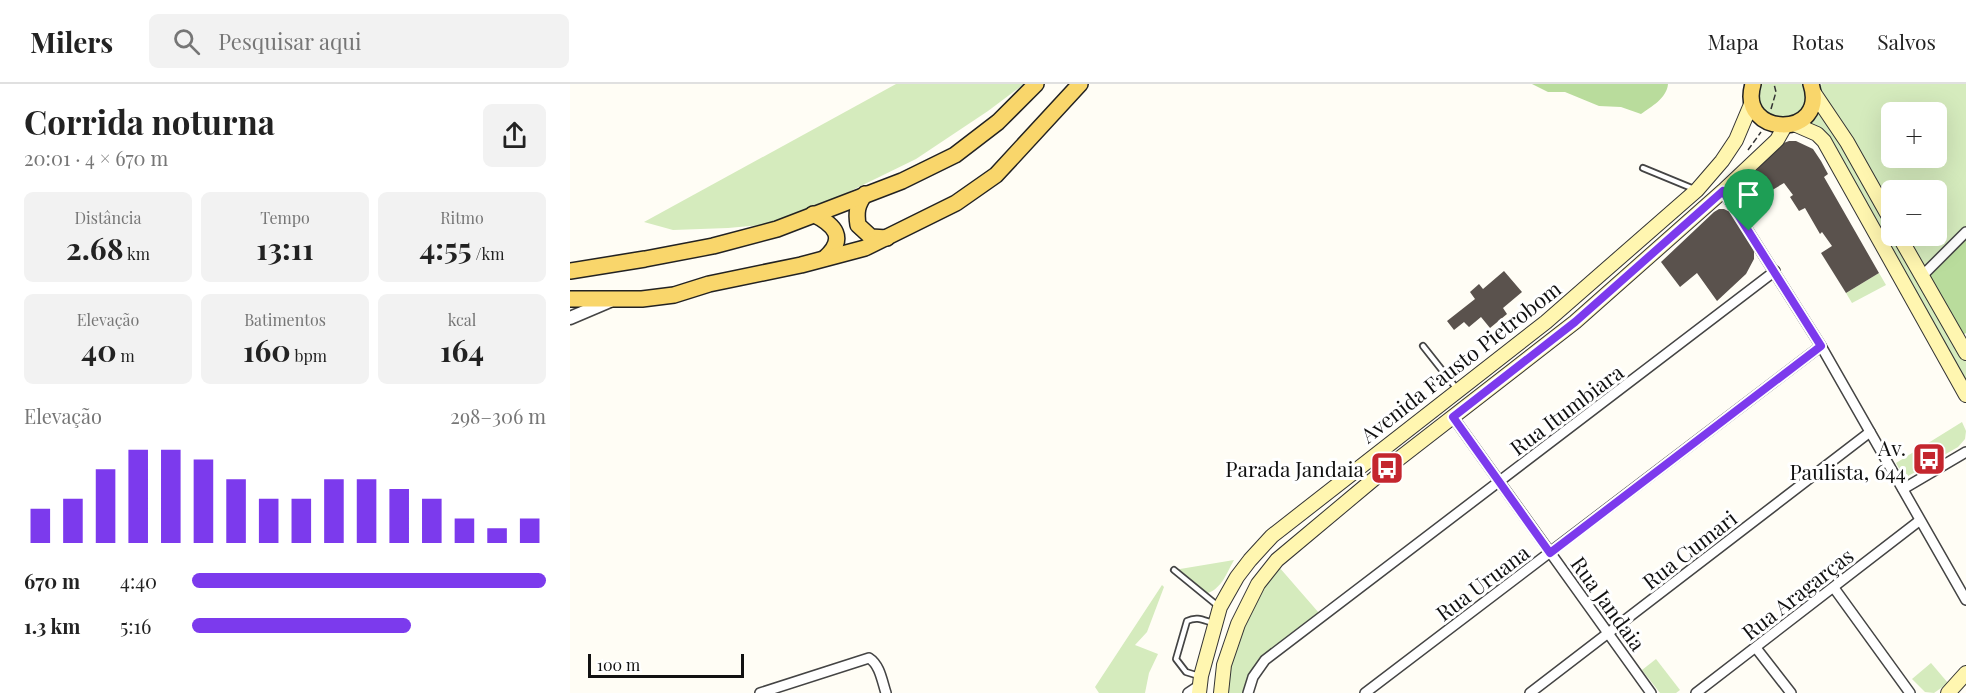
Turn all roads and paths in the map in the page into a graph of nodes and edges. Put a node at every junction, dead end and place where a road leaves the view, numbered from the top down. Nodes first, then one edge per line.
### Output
1 (1036, 84) edge
2 (1080, 84) edge
3 (1753, 84) edge
4 (1774, 84) edge
5 (1813, 88) edge
6 (1752, 102) junction
7 (1768, 123) junction
8 (1789, 125) junction
9 (1643, 168) dead end
10 (1697, 190) junction
11 (1723, 191) junction
12 (865, 194) junction
13 (1881, 202) edge
14 (813, 214) junction
15 (1966, 232) edge
16 (888, 238) junction
17 (1905, 246) edge
18 (825, 258) junction
19 (570, 271) edge
20 (1775, 271) junction
21 (1922, 276) junction
22 (570, 299) edge
23 (615, 299) junction
24 (570, 318) edge
25 (1423, 346) dead end
26 (1821, 346) junction
27 (1966, 353) edge
28 (1458, 390) junction
29 (1966, 394) edge
30 (1453, 417) junction
31 (1870, 432) junction
32 (1966, 452) edge
33 (1500, 482) junction
34 (1903, 489) junction
35 (1919, 521) junction
36 (1550, 553) junction
37 (1174, 570) dead end
38 (1834, 588) junction
39 (1966, 600) edge
40 (1220, 608) junction
41 (1215, 624) junction
42 (1608, 633) junction
43 (1755, 648) junction
44 (1966, 673) edge
45 (1197, 687) edge
46 (774, 691) edge
47 (760, 693) edge
48 (886, 693) edge
49 (1221, 693) edge
50 (1248, 693) edge
51 (1365, 693) edge
52 (1530, 693) edge
53 (1651, 693) edge
54 (1696, 693) edge
55 (1791, 693) edge
56 (1910, 693) edge
57 (1948, 693) edge

1 - 12 main road
2 - 16 main road
3 - 6 main road
4 - 7 path
5 - 8 main road
5 - 13 main road
6 - 7 main road
6 - 10 main road, Avenida Fausto Pietrobom
7 - 8 main road
8 - 11 main road, Avenida Fausto Pietrobom
8 - 29 main road
9 - 10 lane
10 - 28 main road, Avenida Fausto Pietrobom
11 - 20 street
11 - 30 main road, Avenida Fausto Pietrobom
12 - 14 main road
12 - 16 main road
14 - 18 main road
14 - 19 main road
15 - 21 street
16 - 18 main road
17 - 21 main road
18 - 23 main road
20 - 26 street
20 - 33 street, Rua Itumbiara
21 - 27 main road
22 - 23 main road
23 - 24 street
25 - 28 lane
26 - 31 street
26 - 36 street, Rua Uruana
28 - 40 main road, Avenida Fausto Pietrobom
30 - 33 street, Rua Jandaia
30 - 49 main road, Avenida Fausto Pietrobom
31 - 34 street
31 - 42 street, Rua Cumari
32 - 34 street
33 - 36 street, Rua Jandaia
33 - 50 street, Rua Itumbiara
34 - 35 street
35 - 38 street, Rua Aragarças
35 - 39 street
36 - 42 street, Rua Jandaia
36 - 51 street, Rua Uruana
37 - 40 lane
38 - 43 street, Rua Aragarças
38 - 56 street
40 - 41 main road, Avenida Fausto Pietrobom
41 - 45 main road, Avenida Fausto Pietrobom
41 - 45 lane
42 - 52 street, Rua Cumari
42 - 53 street, Rua Jandaia
43 - 54 street, Rua Aragarças
43 - 55 street
44 - 57 main road
46 - 47 street
46 - 48 street

